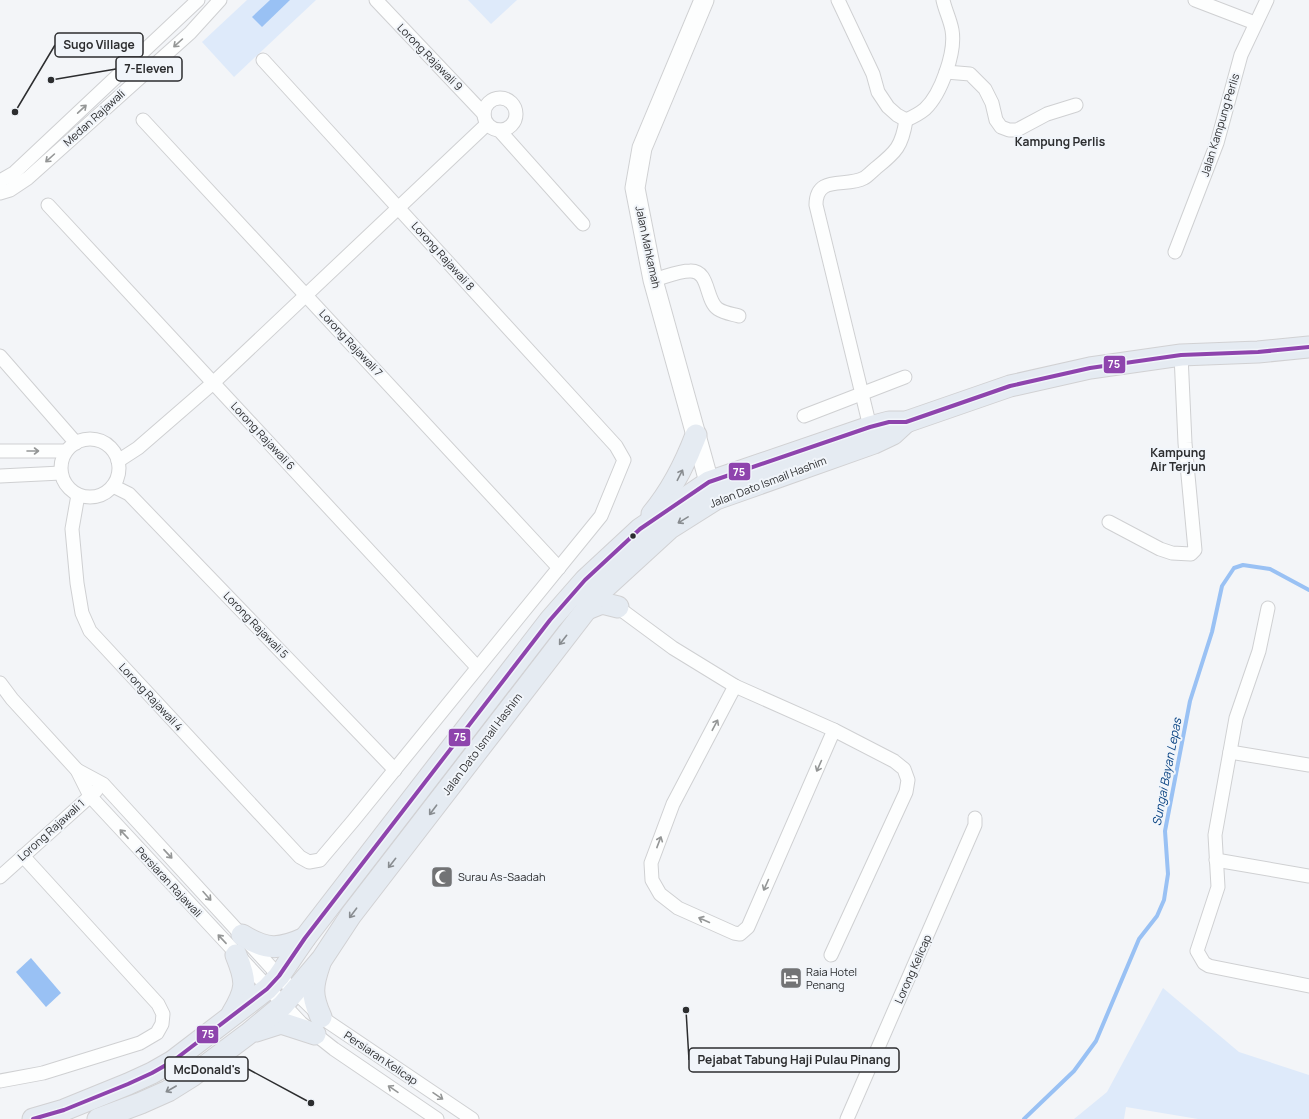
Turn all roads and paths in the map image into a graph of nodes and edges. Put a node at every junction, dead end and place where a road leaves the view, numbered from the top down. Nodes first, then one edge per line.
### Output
1 (220, 0) edge
2 (376, 0) edge
3 (704, 0) edge
4 (838, 0) edge
5 (943, 0) edge
6 (1194, 0) edge
7 (1267, 0) edge
8 (195, 1) edge
9 (206, 15) junction
10 (1255, 23) junction
11 (263, 60) dead end
12 (946, 72) junction
13 (1076, 104) dead end
14 (485, 119) junction
15 (142, 120) dead end
16 (906, 120) junction
17 (499, 130) junction
18 (0, 181) edge
19 (0, 193) edge
20 (48, 205) dead end
21 (399, 207) junction
22 (583, 224) dead end
23 (1175, 252) dead end
24 (654, 280) junction
25 (306, 295) junction
26 (739, 316) dead end
27 (1309, 347) edge
28 (1181, 355) junction
29 (0, 356) edge
30 (905, 377) dead end
31 (213, 383) junction
32 (862, 394) junction
33 (804, 416) dead end
34 (906, 422) junction
35 (870, 427) junction
36 (696, 435) junction
37 (71, 447) junction
38 (0, 450) edge
39 (118, 461) junction
40 (61, 473) junction
41 (0, 476) edge
42 (113, 486) junction
43 (712, 491) junction
44 (78, 495) junction
45 (1109, 522) dead end
46 (640, 529) junction
47 (559, 568) junction
48 (618, 577) junction
49 (592, 586) junction
50 (618, 607) junction
51 (1268, 608) dead end
52 (587, 609) junction
53 (477, 667) junction
54 (0, 683) edge
55 (735, 686) junction
56 (834, 730) junction
57 (1230, 752) junction
58 (1309, 765) edge
59 (77, 770) junction
60 (395, 770) junction
61 (103, 784) junction
62 (90, 796) junction
63 (975, 818) dead end
64 (23, 856) junction
65 (1216, 860) junction
66 (1309, 876) edge
67 (0, 877) edge
68 (242, 935) junction
69 (305, 938) junction
70 (831, 954) dead end
71 (236, 955) junction
72 (322, 959) junction
73 (273, 983) junction
74 (1309, 986) edge
75 (288, 998) junction
76 (229, 1020) junction
77 (318, 1026) junction
78 (248, 1034) junction
79 (0, 1081) edge
80 (33, 1119) edge
81 (98, 1119) edge
82 (437, 1119) edge
83 (472, 1119) edge
84 (847, 1119) edge

1 - 9 street
2 - 14 street, Lorong Rajawali 9
3 - 24 main road, Jalan Mahkamah
4 - 16 street
5 - 12 street
6 - 10 street
7 - 10 street, Jalan Kampung Perlis
8 - 9 street, Medan Rajawali
18 -> 8 street, Medan Rajawali
9 -> 19 street, Medan Rajawali
10 - 23 street, Jalan Kampung Perlis
11 - 21 street, Lorong Rajawali 8
12 - 13 street
12 - 16 street
14 - 17 street
14 - 17 street
14 - 21 street
15 - 25 street, Lorong Rajawali 7
16 - 32 street
17 - 22 street
20 - 31 street, Lorong Rajawali 6
21 - 25 street
21 - 47 street, Lorong Rajawali 8
24 - 26 street
24 - 36 main road, Jalan Mahkamah
25 - 31 street
25 - 47 street, Lorong Rajawali 7
27 - 28 main road, Jalan Dato Ismail Hashim
28 - 34 main road, Jalan Dato Ismail Hashim
28 - 45 street
29 - 37 street
30 - 32 street
31 - 39 street
31 - 53 street, Lorong Rajawali 6
32 - 33 street
32 - 35 street
34 - 35 main road, Jalan Dato Ismail Hashim
34 - 43 main road, Jalan Dato Ismail Hashim
35 - 43 main road, Jalan Dato Ismail Hashim
36 - 43 main road, Jalan Mahkamah
46 -> 36 main road
38 -> 37 street
37 - 39 street
37 - 40 street
39 - 42 street
40 - 41 street
40 - 44 street
42 - 44 street
42 - 60 street, Lorong Rajawali 5
43 - 46 main road, Jalan Dato Ismail Hashim
43 -> 48 main road, Jalan Dato Ismail Hashim
44 - 60 street, Lorong Rajawali 4
46 - 49 main road, Jalan Dato Ismail Hashim
47 - 53 street
48 - 49 main road, Jalan Dato Ismail Hashim
48 - 50 main road
49 - 50 street
49 - 52 main road, Jalan Dato Ismail Hashim
49 - 69 main road, Jalan Dato Ismail Hashim
50 - 52 main road
50 - 55 street
51 - 57 street
52 -> 72 main road, Jalan Dato Ismail Hashim
53 - 60 street
54 - 59 street, Persiaran Rajawali
55 - 56 street
56 -> 55 street
56 - 70 street
57 - 58 street
57 - 65 street
59 - 61 street, Persiaran Rajawali
59 - 62 street, Persiaran Rajawali
61 - 62 street, Lorong Rajawali 1
61 -> 68 street, Persiaran Rajawali
62 - 64 street, Lorong Rajawali 1
71 -> 62 street, Persiaran Rajawali
63 - 84 street, Lorong Kelicap
64 - 67 street, Lorong Rajawali 1
64 - 79 street
65 - 66 street
65 - 74 street
68 - 69 main road
68 - 73 street, Persiaran Rajawali
69 - 73 main road, Jalan Dato Ismail Hashim
71 - 73 street, Persiaran Rajawali
71 - 76 main road
72 - 75 main road, Jalan Dato Ismail Hashim
72 - 77 main road
73 - 75 street
73 - 76 main road, Jalan Dato Ismail Hashim
75 - 77 street, Persiaran Kelicap
75 - 77 street, Persiaran Kelicap
75 - 78 main road, Jalan Dato Ismail Hashim
76 - 80 main road, Jalan Dato Ismail Hashim
77 - 78 main road
82 -> 77 street, Persiaran Kelicap
77 -> 83 street, Persiaran Kelicap
78 -> 81 main road, Jalan Dato Ismail Hashim

